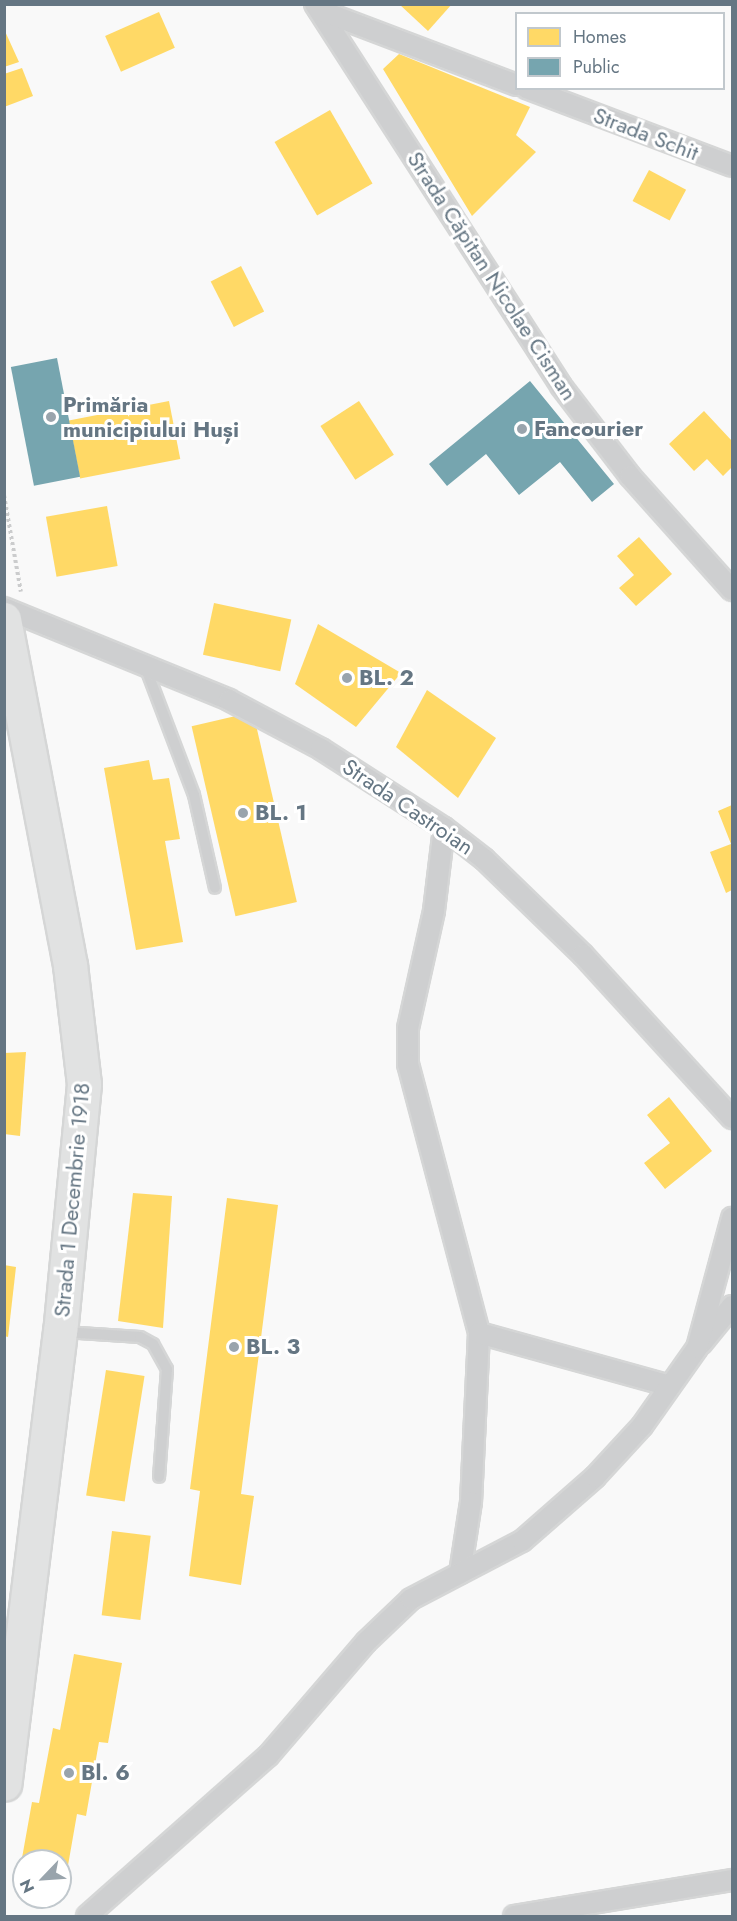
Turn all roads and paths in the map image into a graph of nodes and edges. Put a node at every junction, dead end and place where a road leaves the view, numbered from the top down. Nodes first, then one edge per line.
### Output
1 (317, 7) edge
2 (515, 85) edge
3 (531, 90) edge
4 (732, 166) edge
5 (4, 495) edge
6 (732, 590) edge
7 (4, 608) edge
8 (15, 618) edge
9 (144, 664) junction
10 (444, 828) junction
11 (215, 888) dead end
12 (732, 1118) edge
13 (732, 1218) edge
14 (732, 1306) edge
15 (60, 1331) junction
16 (479, 1334) junction
17 (698, 1348) junction
18 (670, 1386) junction
19 (159, 1477) dead end
20 (460, 1573) junction
21 (8, 1731) edge
22 (4, 1784) edge
23 (732, 1880) edge
24 (87, 1917) edge
25 (514, 1917) edge

1 - 2 street
1 - 6 street, Strada Căpitan Nicolae Cisman
3 - 4 street, Strada Schit
5 - 8 path
7 - 8 street, Strada Castroian
8 - 9 street, Strada Castroian
8 - 15 highway, Strada 1 Decembrie 1918
9 - 10 street, Strada Castroian
9 - 11 lane
10 - 12 street, Strada Castroian
10 - 16 street
13 - 17 street
14 - 17 street
15 - 19 lane
15 - 21 highway, Strada 1 Decembrie 1918
16 - 18 street
16 - 20 street
17 - 18 street
18 - 20 street
20 - 24 street
21 - 22 highway, Strada 1 Decembrie 1918
23 - 25 street

